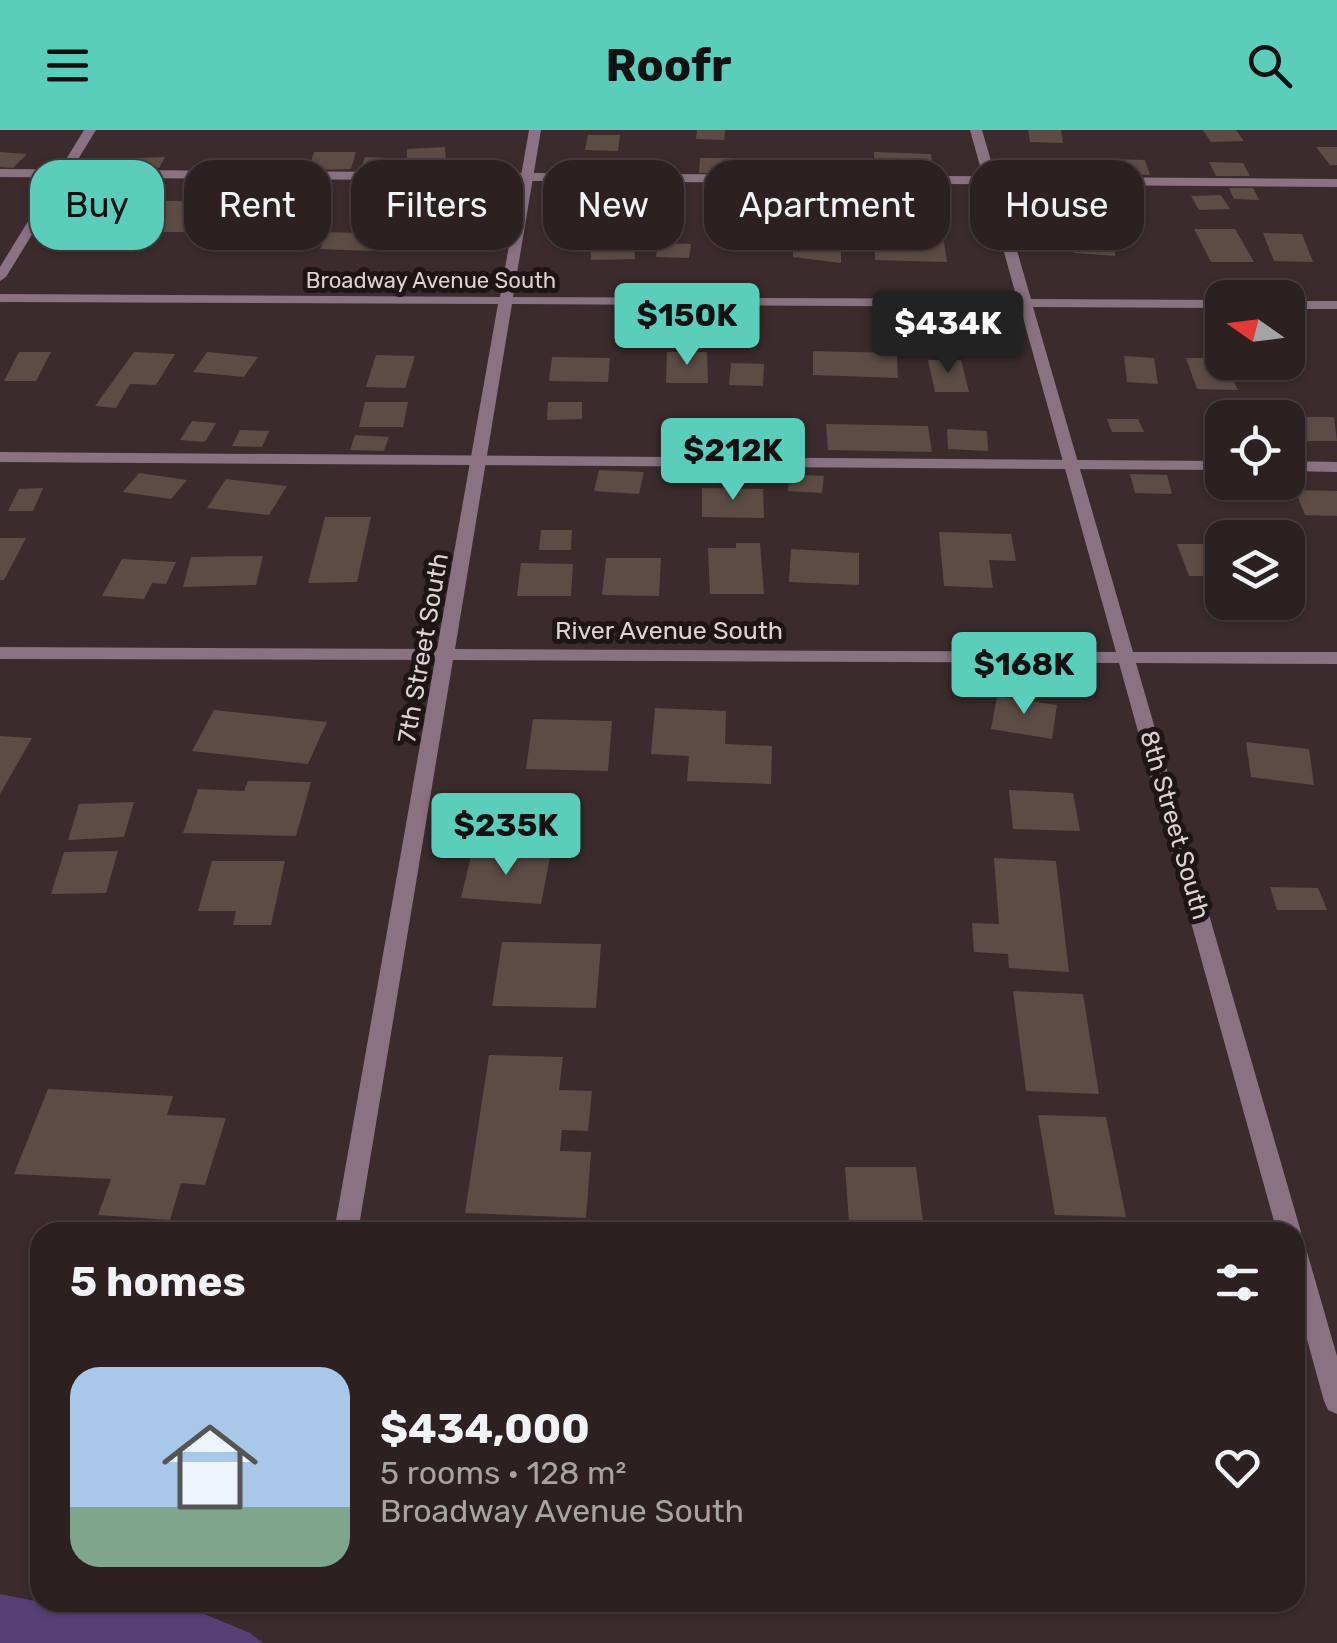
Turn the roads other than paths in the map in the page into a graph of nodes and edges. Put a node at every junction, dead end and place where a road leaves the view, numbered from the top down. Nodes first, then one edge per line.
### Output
1 (90, 130) edge
2 (535, 130) edge
3 (976, 130) edge
4 (71, 160) edge
5 (985, 160) edge
6 (0, 172) edge
7 (30, 172) edge
8 (164, 173) edge
9 (527, 177) junction
10 (970, 180) edge
11 (1144, 181) edge
12 (1337, 183) edge
13 (30, 228) edge
14 (1011, 250) edge
15 (0, 277) edge
16 (0, 298) edge
17 (507, 301) junction
18 (1026, 302) junction
19 (1205, 304) edge
20 (1305, 304) edge
21 (1337, 305) edge
22 (0, 458) edge
23 (480, 461) junction
24 (1073, 465) junction
25 (1205, 466) edge
26 (1305, 466) edge
27 (1337, 466) edge
28 (0, 654) edge
29 (447, 654) junction
30 (1128, 658) junction
31 (1337, 658) edge
32 (348, 1222) edge
33 (1287, 1222) edge
34 (1305, 1287) edge
35 (1337, 1401) edge

1 - 4 street
2 - 9 street, 7th Street South
3 - 5 street, 8th Street South
6 - 7 street
8 - 9 street
9 - 10 street
9 - 17 street, 7th Street South
11 - 12 street
13 - 15 street
14 - 18 street, 8th Street South
16 - 17 street, Broadway Avenue South
17 - 18 street, Broadway Avenue South
17 - 23 street, 7th Street South
18 - 19 street, Broadway Avenue South
18 - 24 street, 8th Street South
20 - 21 street
22 - 23 street
23 - 24 street
23 - 29 street, 7th Street South
24 - 25 street
24 - 30 street, 8th Street South
26 - 27 street
28 - 29 street, River Avenue South
29 - 30 street, River Avenue South
29 - 32 street, 7th Street South
30 - 31 street, River Avenue South
30 - 33 street, 8th Street South
34 - 35 street

